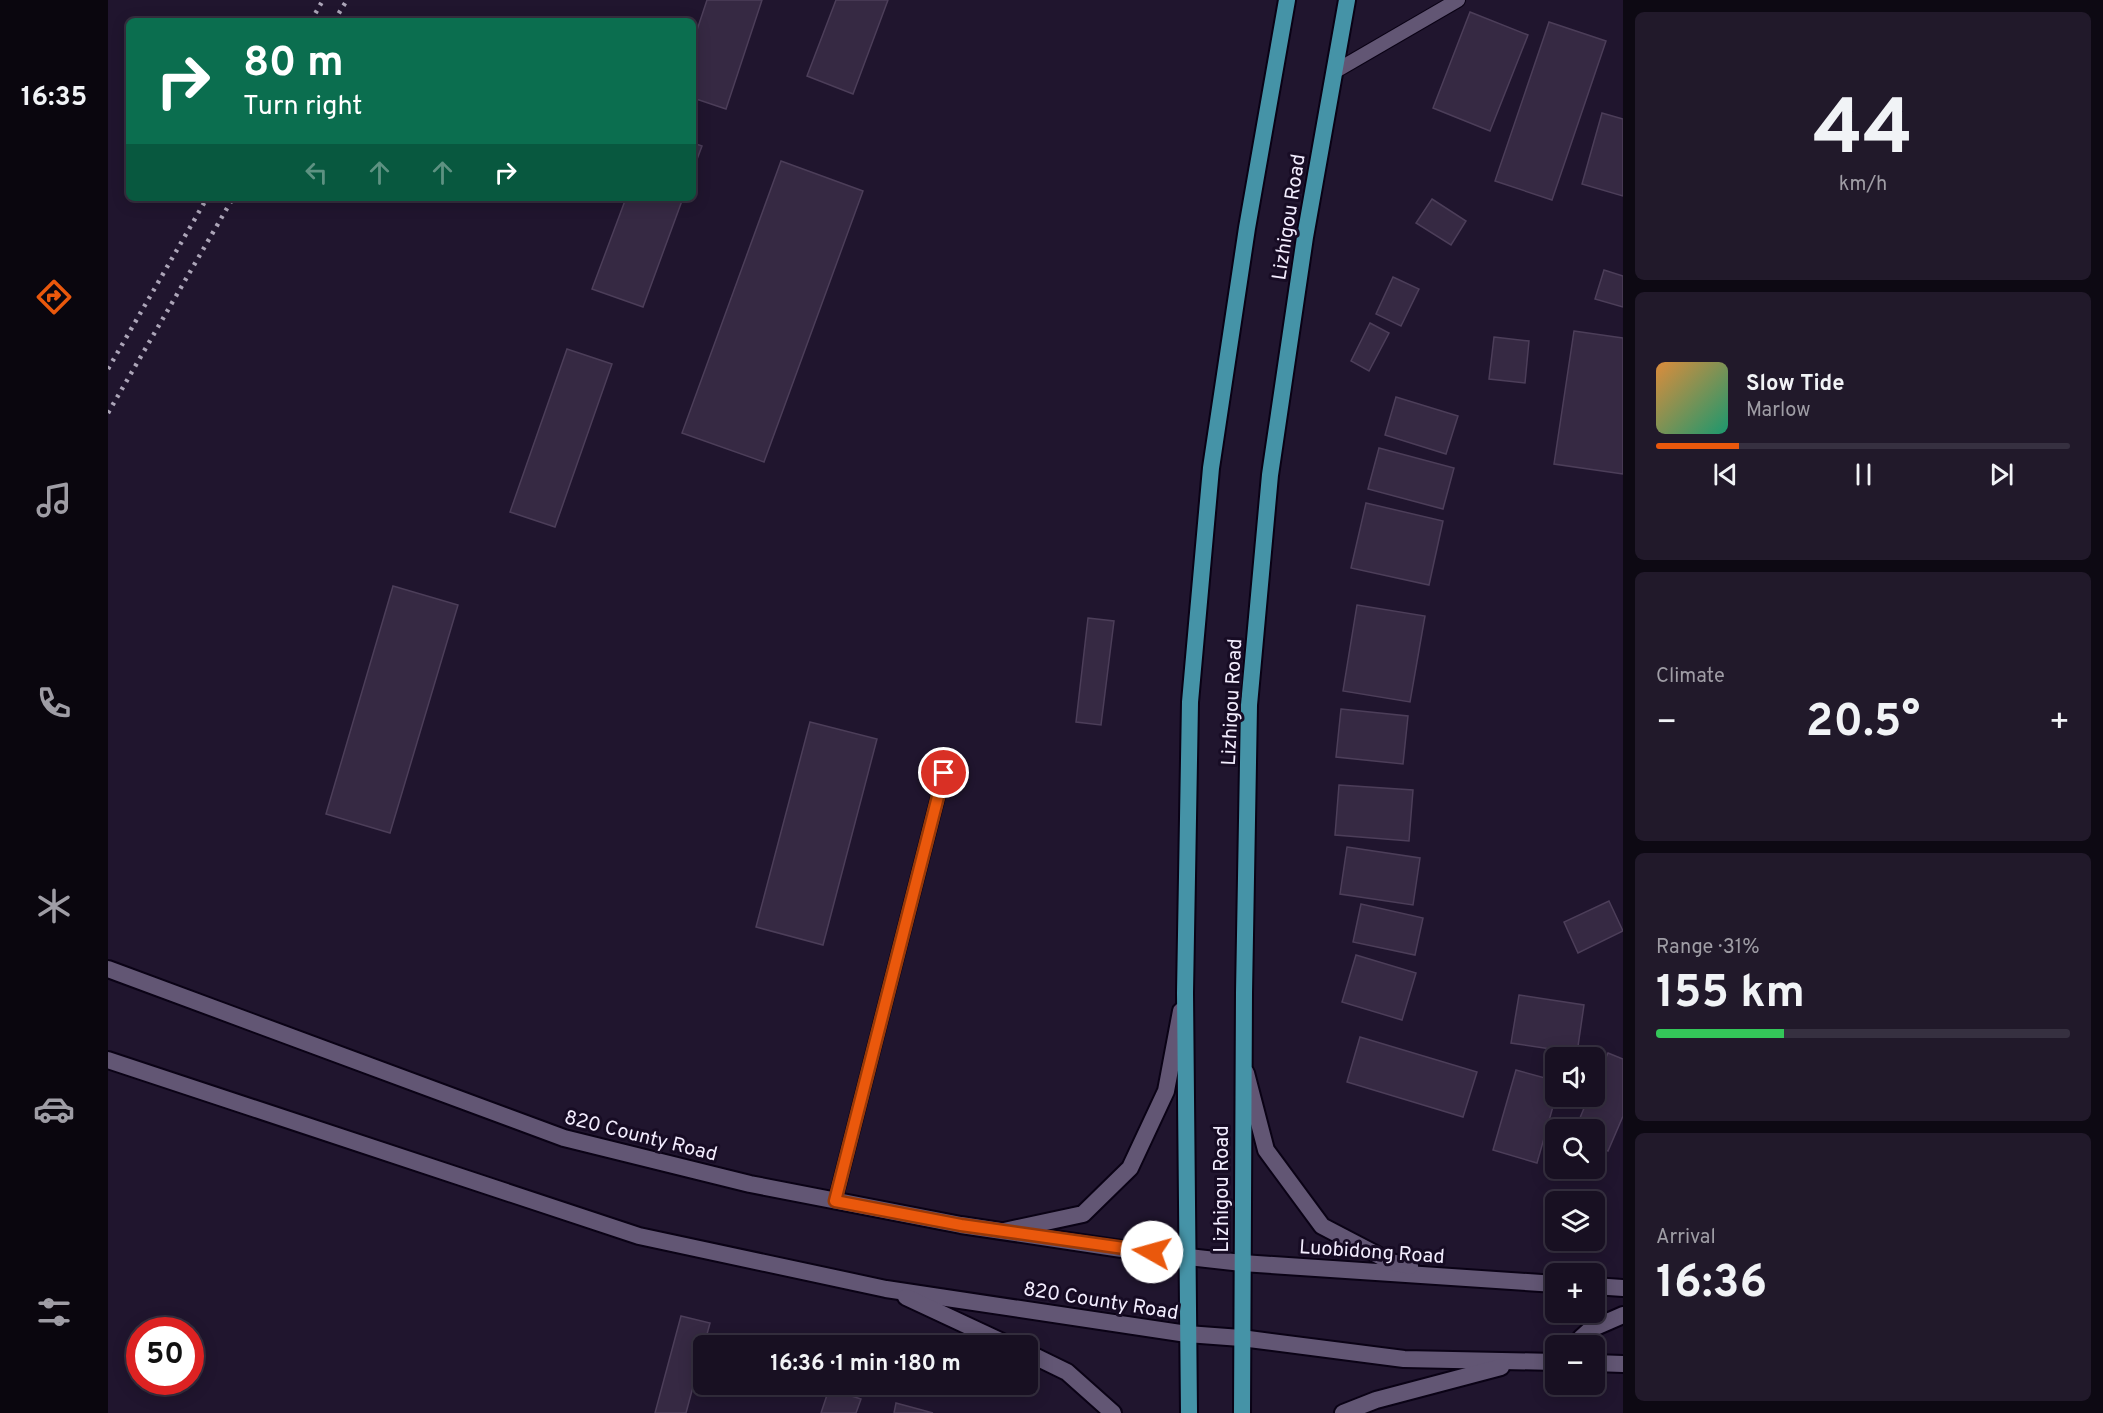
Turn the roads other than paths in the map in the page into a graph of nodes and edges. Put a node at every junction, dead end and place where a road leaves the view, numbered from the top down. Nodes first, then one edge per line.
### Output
1 (1287, 0) edge
2 (1347, 0) edge
3 (1458, 0) edge
4 (1334, 72) junction
5 (944, 773) dead end
6 (108, 969) edge
7 (1185, 993) junction
8 (108, 1060) edge
9 (1243, 1061) junction
10 (835, 1201) junction
11 (1004, 1231) junction
12 (1186, 1256) junction
13 (1242, 1263) junction
14 (1476, 1279) junction
15 (1545, 1283) edge
16 (1605, 1287) edge
17 (1623, 1288) edge
18 (886, 1289) junction
19 (1623, 1315) edge
20 (1187, 1334) junction
21 (988, 1335) edge
22 (1584, 1335) edge
23 (1242, 1338) junction
24 (1038, 1358) edge
25 (1522, 1362) junction
26 (1545, 1362) edge
27 (1605, 1363) edge
28 (1623, 1364) edge
29 (1113, 1413) edge
30 (1189, 1413) edge
31 (1242, 1413) edge
32 (1343, 1413) edge

1 - 7 main road, Lizhigou Road
2 - 4 main road, Lizhigou Road
3 - 4 lane
4 - 9 main road, Lizhigou Road
5 - 10 lane
6 - 10 main road, 820 County Road
7 - 11 main road
7 - 12 main road, Lizhigou Road
8 - 18 main road, 820 County Road
9 - 13 main road, Lizhigou Road
9 - 14 main road
10 - 11 main road, 820 County Road
11 - 12 main road, 820 County Road
12 - 13 main road, Luobidong Road
12 - 20 main road, Lizhigou Road
13 - 14 main road, Luobidong Road
13 - 23 main road, Lizhigou Road
14 - 15 main road, Luobidong Road
16 - 17 main road
18 - 20 main road, 820 County Road
18 - 21 main road
19 - 22 main road
20 - 23 main road
20 - 30 main road, Lizhigou Road
23 - 25 main road
23 - 31 main road, Lizhigou Road
24 - 29 main road
25 - 26 main road
25 - 32 main road
27 - 28 main road

